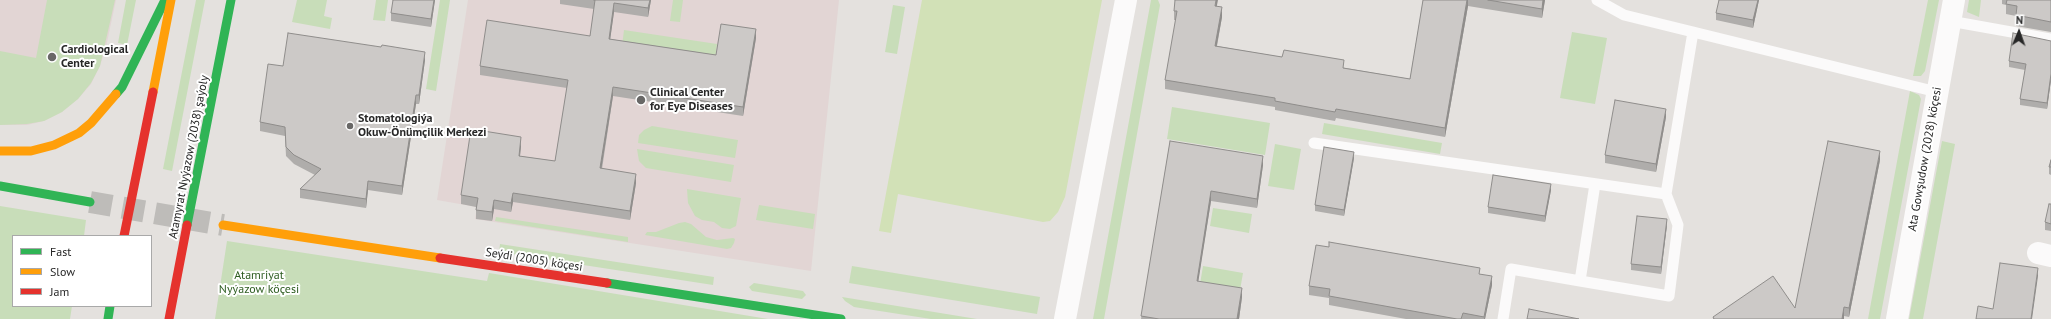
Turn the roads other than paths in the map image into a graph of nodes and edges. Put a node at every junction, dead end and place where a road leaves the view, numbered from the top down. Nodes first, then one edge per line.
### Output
1 (164, 0) edge
2 (171, 0) edge
3 (231, 0) edge
4 (1126, 0) edge
5 (1597, 0) edge
6 (1954, 0) edge
7 (1950, 21) junction
8 (1693, 32) junction
9 (2051, 39) edge
10 (1937, 92) junction
11 (1314, 143) dead end
12 (0, 150) edge
13 (1595, 184) junction
14 (0, 186) edge
15 (1666, 194) junction
16 (90, 202) tunnel mouth
17 (223, 225) tunnel mouth
18 (124, 235) edge
19 (1580, 281) junction
20 (110, 307) edge
21 (108, 319) edge
22 (169, 319) edge
23 (841, 319) edge
24 (1065, 319) edge
25 (1503, 319) edge
26 (1897, 319) edge

1 - 12 street
2 - 18 street
3 - 22 street, Atamyrat Nyýazow (2038) şaýoly
4 - 24 street
5 - 8 lane
6 - 7 street, Ata Gowşudow (2028) köçesi
7 - 9 lane
7 - 10 street, Ata Gowşudow (2028) köçesi
8 - 10 lane
8 - 15 lane
10 - 26 street, Ata Gowşudow (2028) köçesi
11 - 13 lane
13 - 15 lane
13 - 19 lane
14 - 16 street
15 - 19 lane
17 - 23 street, Seýdi (2005) köçesi
19 - 25 lane
20 - 21 street

